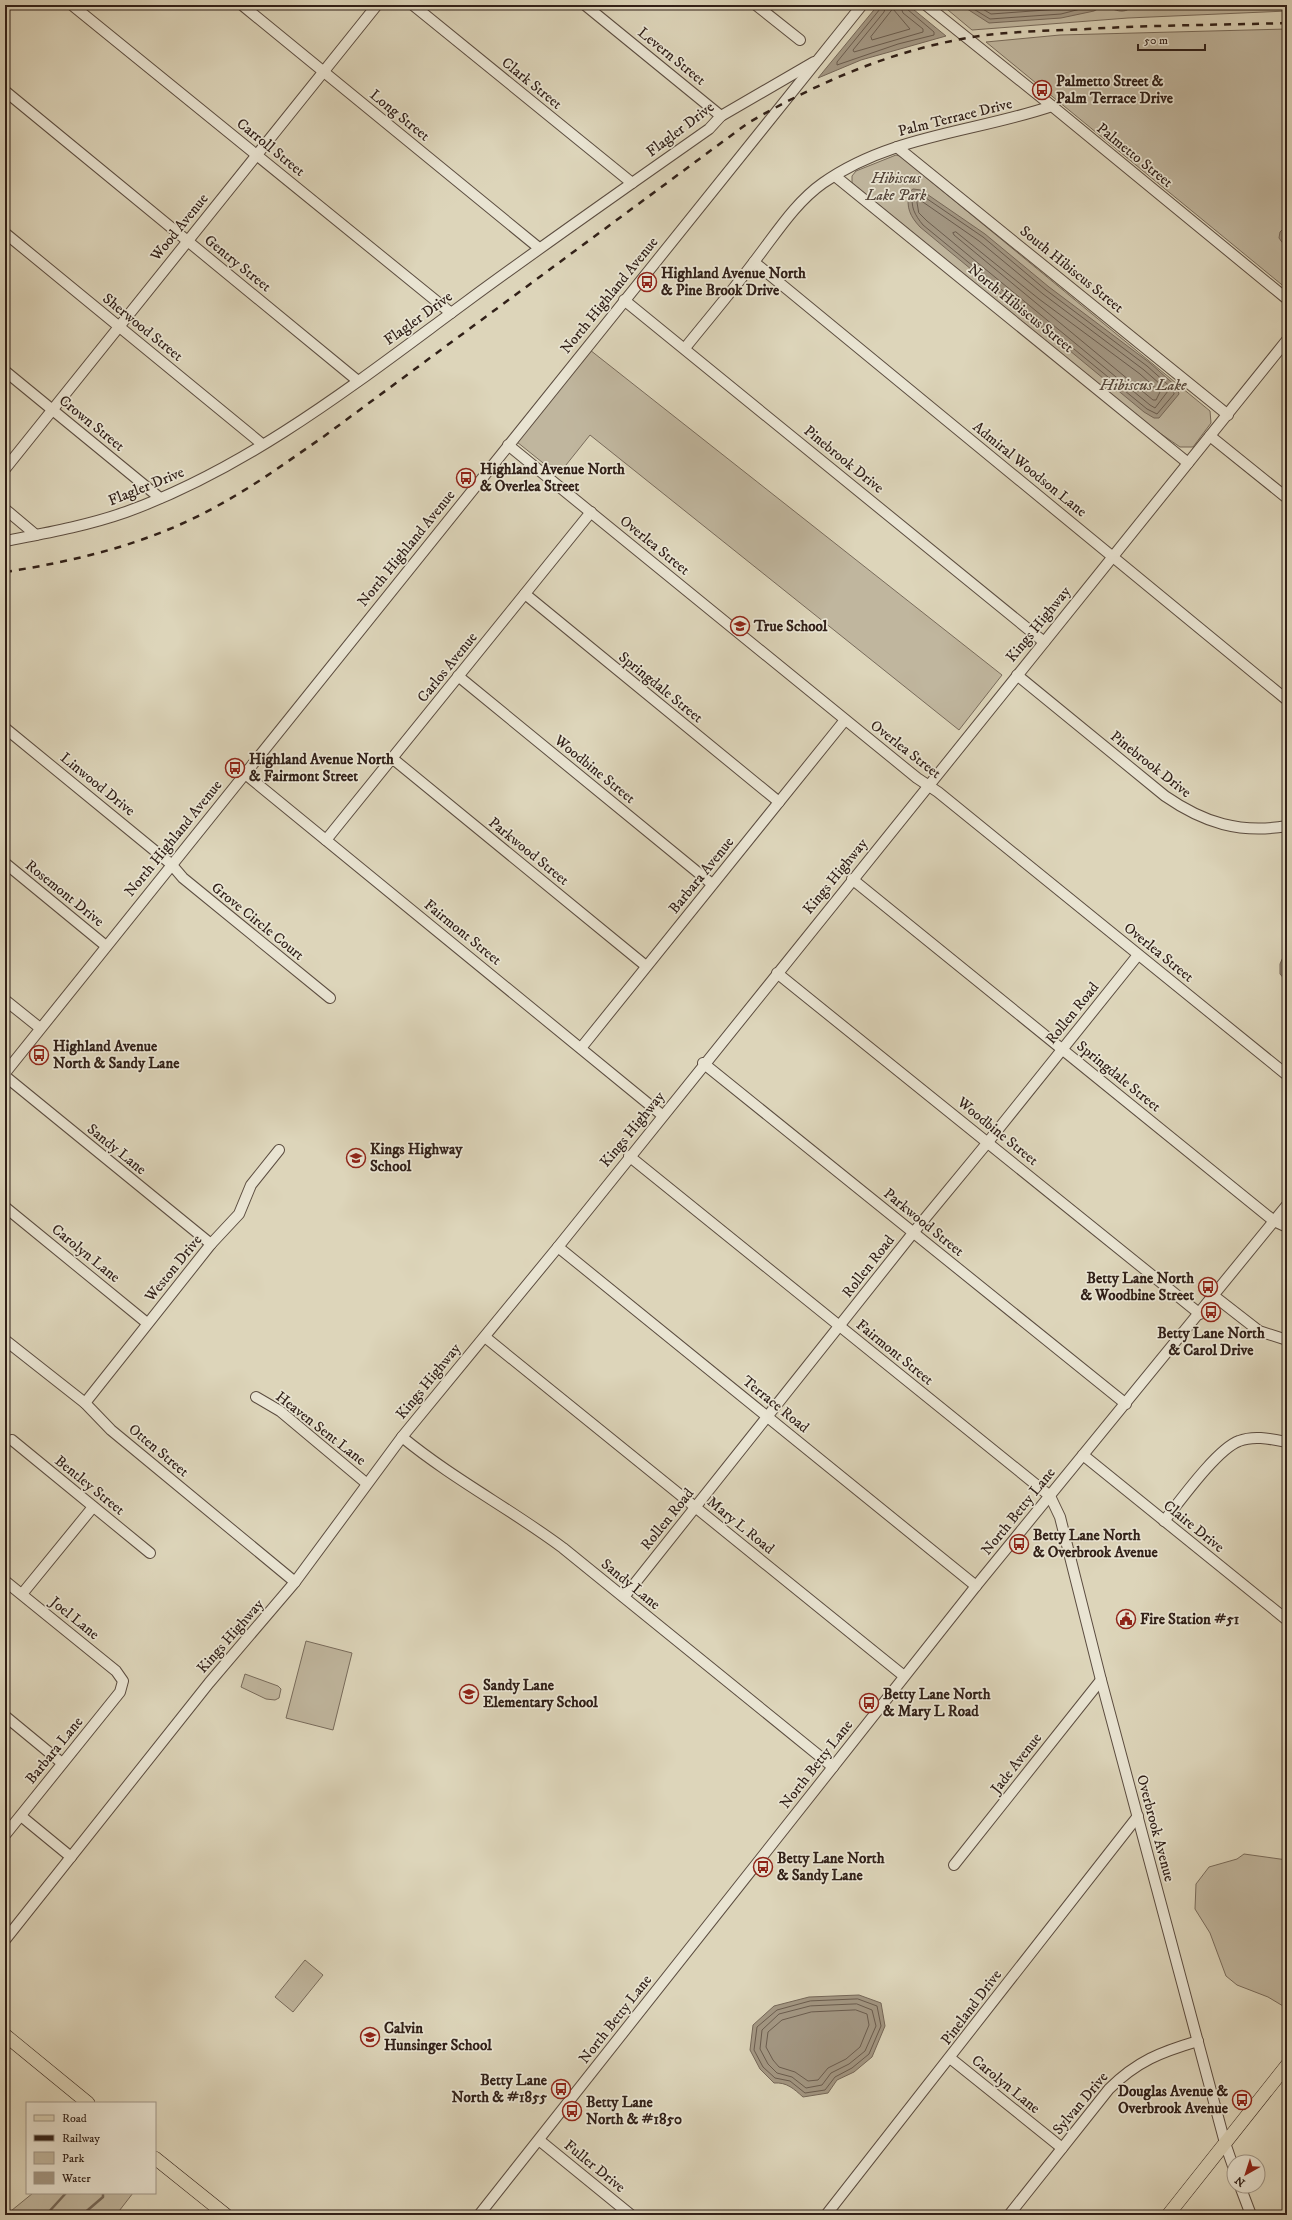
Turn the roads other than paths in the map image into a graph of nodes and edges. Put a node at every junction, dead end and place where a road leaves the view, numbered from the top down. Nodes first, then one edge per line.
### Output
1 (72, 5) edge
2 (242, 5) edge
3 (378, 5) edge
4 (413, 5) edge
5 (585, 5) edge
6 (756, 5) edge
7 (862, 5) edge
8 (926, 5) edge
9 (800, 40) dead end
10 (819, 59) junction
11 (323, 72) junction
12 (5, 91) edge
13 (1052, 106) junction
14 (721, 116) junction
15 (897, 147) junction
16 (257, 155) junction
17 (836, 176) junction
18 (632, 183) junction
19 (5, 233) edge
20 (188, 241) junction
21 (539, 248) junction
22 (754, 262) junction
23 (1287, 299) edge
24 (624, 300) junction
25 (450, 313) junction
26 (119, 326) junction
27 (1287, 340) edge
28 (685, 348) junction
29 (5, 370) edge
30 (358, 381) junction
31 (53, 410) junction
32 (1228, 415) junction
33 (1210, 436) junction
34 (262, 444) junction
35 (508, 445) junction
36 (1188, 463) junction
37 (5, 469) edge
38 (160, 498) junction
39 (1287, 498) edge
40 (5, 509) edge
41 (591, 512) junction
42 (36, 535) junction
43 (5, 541) edge
44 (1112, 556) junction
45 (525, 594) junction
46 (1044, 642) junction
47 (1017, 675) junction
48 (458, 676) junction
49 (1287, 700) edge
50 (845, 720) junction
51 (5, 728) edge
52 (392, 758) junction
53 (244, 773) junction
54 (927, 785) junction
55 (779, 802) junction
56 (1287, 826) edge
57 (326, 840) junction
58 (5, 863) edge
59 (171, 864) junction
60 (852, 879) junction
61 (712, 884) junction
62 (106, 946) junction
63 (1138, 955) junction
64 (646, 966) junction
65 (778, 973) junction
66 (330, 998) dead end
67 (5, 1000) edge
68 (40, 1028) junction
69 (581, 1048) junction
70 (1062, 1050) junction
71 (704, 1063) junction
72 (5, 1073) edge
73 (1287, 1075) edge
74 (5, 1076) edge
75 (662, 1115) junction
76 (988, 1142) junction
77 (279, 1150) dead end
78 (629, 1156) junction
79 (1287, 1205) edge
80 (5, 1207) edge
81 (1274, 1221) junction
82 (1287, 1227) edge
83 (913, 1233) junction
84 (211, 1244) junction
85 (558, 1247) junction
86 (1214, 1296) junction
87 (1200, 1314) junction
88 (147, 1323) junction
89 (839, 1326) junction
90 (484, 1336) junction
91 (5, 1340) edge
92 (1287, 1340) edge
93 (256, 1397) dead end
94 (85, 1403) junction
95 (1126, 1404) junction
96 (768, 1417) junction
97 (402, 1437) junction
98 (12, 1440) dead end
99 (1287, 1442) edge
100 (1083, 1455) junction
101 (366, 1483) junction
102 (1050, 1496) junction
103 (93, 1507) junction
104 (696, 1507) junction
105 (1164, 1521) junction
106 (150, 1553) dead end
107 (5, 1580) edge
108 (295, 1582) junction
109 (976, 1586) junction
110 (22, 1594) junction
111 (624, 1597) junction
112 (1287, 1620) edge
113 (904, 1676) junction
114 (1101, 1680) junction
115 (123, 1682) joint
116 (5, 1716) edge
117 (62, 1763) junction
118 (833, 1767) junction
119 (21, 1816) junction
120 (1138, 1816) junction
121 (5, 1835) edge
122 (71, 1858) junction
123 (954, 1865) dead end
124 (5, 1940) edge
125 (5, 2035) edge
126 (1198, 2040) junction
127 (950, 2058) junction
128 (1287, 2066) edge
129 (87, 2102) edge
130 (539, 2140) junction
131 (1225, 2143) junction
132 (1062, 2148) junction
133 (1229, 2154) edge
134 (156, 2159) edge
135 (1243, 2194) edge
136 (226, 2215) edge
137 (479, 2215) edge
138 (631, 2215) edge
139 (826, 2215) edge
140 (1009, 2215) edge
141 (1168, 2215) edge
142 (1251, 2215) edge

1 - 16 street, Carroll Street
2 - 11 street, Long Street
3 - 11 street, Wood Avenue
4 - 18 street, Clark Street
5 - 14 street, Levern Street
6 - 9 street
7 - 10 street, North Highland Avenue
8 - 13 street, Palmetto Street
10 - 14 street, Flagler Drive
10 - 24 street, North Highland Avenue
11 - 16 street, Wood Avenue
11 - 21 street, Long Street
12 - 20 street, Gentry Street
13 - 15 street, Palm Terrace Drive
13 - 23 street, Palmetto Street
14 - 18 street, Flagler Drive
15 - 17 street, Palm Terrace Drive
15 - 32 street, South Hibiscus Street
16 - 20 street, Wood Avenue
16 - 25 street, Carroll Street
17 - 22 street, Palm Terrace Drive
17 - 36 street, North Hibiscus Street
18 - 21 street, Flagler Drive
19 - 26 street, Sherwood Street
20 - 26 street, Wood Avenue
20 - 30 street, Gentry Street
21 - 25 street, Flagler Drive
22 - 28 street, Palm Terrace Drive
22 - 44 street, Admiral Woodson Lane
24 - 28 street, Pinebrook Drive
24 - 35 street, North Highland Avenue
25 - 30 street, Flagler Drive
26 - 31 street, Wood Avenue
26 - 34 street, Sherwood Street
27 - 32 street, Kings Highway
28 - 46 street, Pinebrook Drive
29 - 31 street, Crown Street
30 - 34 street, Flagler Drive
31 - 37 street, Wood Avenue
31 - 38 street, Crown Street
32 - 33 street, Kings Highway
33 - 36 street, Kings Highway
33 - 39 street
34 - 38 street, Flagler Drive
35 - 41 street, Overlea Street
35 - 53 street, North Highland Avenue
36 - 44 street, Kings Highway
38 - 42 street, Flagler Drive
40 - 42 street
41 - 45 street, Carlos Avenue
41 - 50 street, Overlea Street
42 - 43 street, Flagler Drive
44 - 46 street, Kings Highway
44 - 49 street, Admiral Woodson Lane
45 - 48 street, Carlos Avenue
45 - 55 street, Springdale Street
46 - 47 street, Kings Highway
47 - 54 street, Kings Highway
47 - 56 street, Pinebrook Drive
48 - 52 street, Carlos Avenue
48 - 61 street, Woodbine Street
50 - 54 street, Overlea Street
50 - 55 street, Barbara Avenue
51 - 59 street, Linwood Drive
52 - 57 street, Carlos Avenue
52 - 64 street, Parkwood Street
53 - 57 street, Fairmont Street
53 - 59 street, North Highland Avenue
54 - 60 street, Kings Highway
54 - 63 street, Overlea Street
55 - 61 street, Barbara Avenue
57 - 69 street, Fairmont Street
58 - 62 street, Rosemont Drive
59 - 62 street, North Highland Avenue
59 - 66 street, Grove Circle Court
60 - 65 street, Kings Highway
60 - 70 street, Springdale Street
61 - 64 street, Barbara Avenue
62 - 68 street, North Highland Avenue
63 - 70 street, Rollen Road
63 - 73 street, Overlea Street
64 - 69 street, Barbara Avenue
65 - 71 street, Kings Highway
65 - 76 street, Woodbine Street
67 - 68 street
68 - 72 street, North Highland Avenue
69 - 75 street, Fairmont Street
70 - 76 street, Rollen Road
70 - 81 street, Springdale Street
71 - 75 street, Kings Highway
71 - 83 street, Parkwood Street
74 - 84 street, Sandy Lane
75 - 78 street, Kings Highway
76 - 83 street, Rollen Road
76 - 87 street, Woodbine Street
77 - 84 street, Weston Drive
78 - 85 street, Kings Highway
78 - 89 street, Fairmont Street
79 - 81 street, North Betty Lane
80 - 88 street, Carolyn Lane
81 - 82 street, Springdale Street
81 - 86 street, North Betty Lane
83 - 89 street, Rollen Road
83 - 95 street, Parkwood Street
84 - 88 street, Weston Drive
85 - 90 street, Kings Highway
85 - 96 street, Terrace Road
86 - 87 street, North Betty Lane
86 - 92 street
87 - 95 street, North Betty Lane
88 - 94 street, Weston Drive
89 - 96 street, Rollen Road
89 - 102 street, Fairmont Street
90 - 97 street, Kings Highway
90 - 104 street, Mary L Road
91 - 94 street, Otten Street
93 - 101 street, Heaven Sent Lane
94 - 108 street, Otten Street
95 - 100 street, North Betty Lane
96 - 104 street, Rollen Road
96 - 109 street, Terrace Road
97 - 101 street, Kings Highway
97 - 111 street, Sandy Lane
98 - 103 street, Bentley Street
99 - 105 street
100 - 102 street, North Betty Lane
100 - 105 street, Claire Drive
101 - 108 street, Kings Highway
102 - 109 street, North Betty Lane
102 - 114 street, Overbrook Avenue
103 - 106 street, Bentley Street
103 - 110 street
104 - 111 street, Rollen Road
104 - 113 street, Mary L Road
105 - 112 street, Claire Drive
107 - 110 street, Joel Lane
108 - 122 street, Kings Highway
109 - 113 street, North Betty Lane
110 - 115 street, Joel Lane
111 - 118 street, Sandy Lane
113 - 118 street, North Betty Lane
114 - 120 street, Overbrook Avenue
114 - 123 street, Jade Avenue
115 - 117 street, Barbara Lane
116 - 117 street
117 - 119 street, Barbara Lane
118 - 130 street, North Betty Lane
119 - 121 street, Barbara Lane
119 - 122 street
120 - 126 street, Overbrook Avenue
120 - 127 street, Pineland Drive
122 - 124 street, Kings Highway
125 - 129 main road
126 - 131 street, Overbrook Avenue
126 - 132 street, Sylvan Drive
127 - 132 street, Carolyn Lane
127 - 139 street, Pineland Drive
128 - 131 main road
130 - 137 street, North Betty Lane
130 - 138 street, Fuller Drive
131 - 133 street, Overbrook Avenue
131 - 141 main road
132 - 140 street, Sylvan Drive
134 - 136 main road
135 - 142 street

